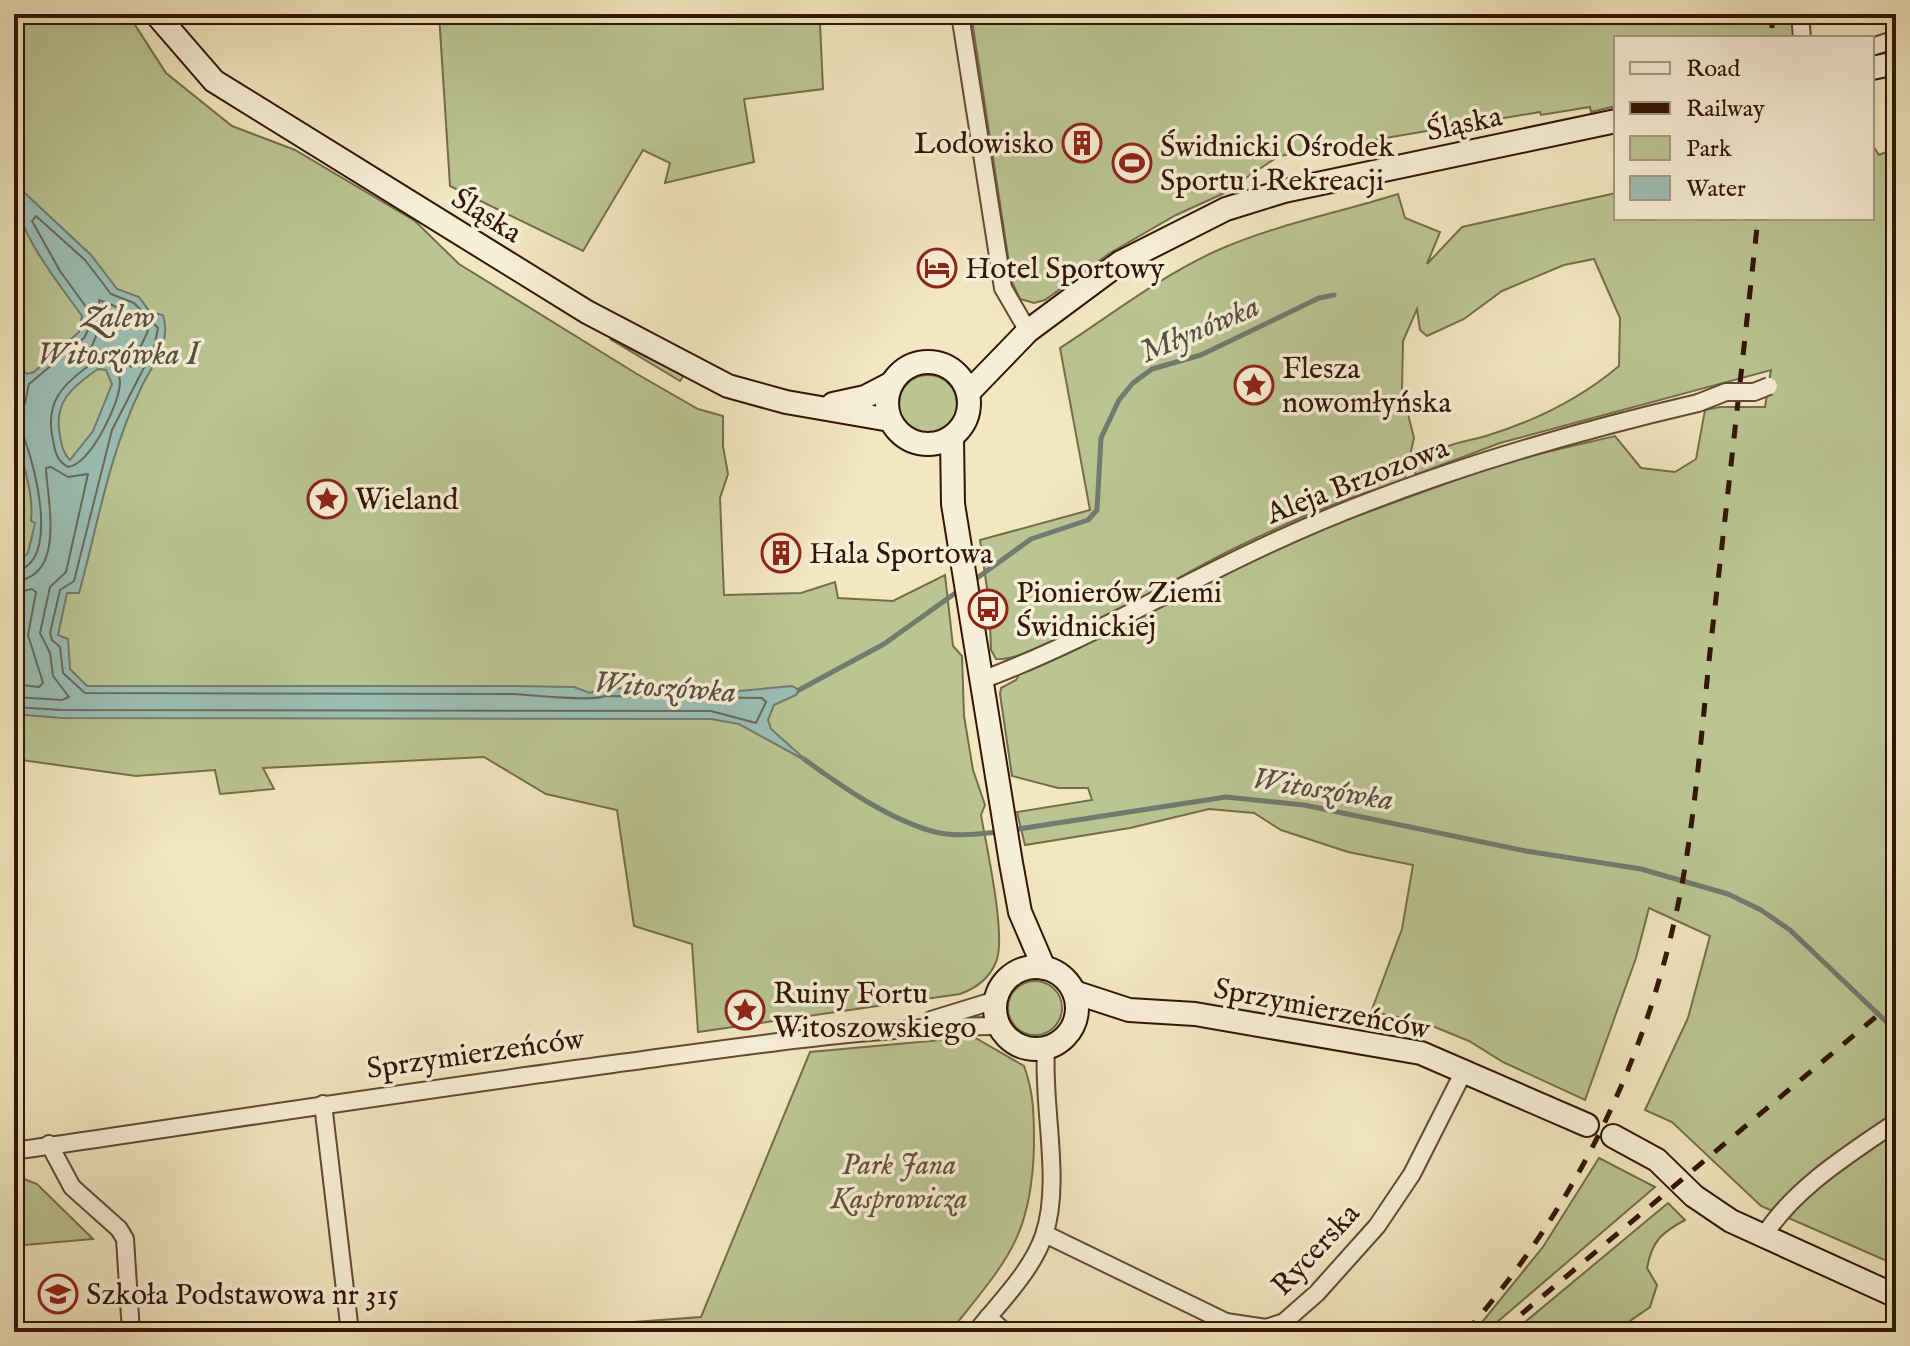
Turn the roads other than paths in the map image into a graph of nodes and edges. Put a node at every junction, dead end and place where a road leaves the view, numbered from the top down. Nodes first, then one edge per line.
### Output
1 (156, 14) edge
2 (960, 14) edge
3 (1800, 14) edge
4 (1802, 36) edge
5 (1896, 39) edge
6 (1874, 46) edge
7 (1896, 63) edge
8 (1874, 68) edge
9 (1614, 121) edge
10 (1028, 331) junction
11 (952, 369) junction
12 (892, 383) junction
13 (1769, 386) dead end
14 (968, 393) junction
15 (822, 406) junction
16 (890, 420) junction
17 (952, 438) junction
18 (921, 445) junction
19 (953, 504) junction
20 (982, 680) junction
21 (1020, 912) junction
22 (1044, 968) junction
23 (1017, 972) junction
24 (1074, 992) junction
25 (996, 1000) junction
26 (1129, 1010) junction
27 (1074, 1025) junction
28 (998, 1026) junction
29 (910, 1027) junction
30 (1046, 1049) junction
31 (1465, 1069) junction
32 (323, 1104) junction
33 (1896, 1122) edge
34 (1587, 1125) dead end
35 (1613, 1136) dead end
36 (49, 1144) junction
37 (14, 1151) edge
38 (1045, 1234) junction
39 (1763, 1237) junction
40 (1896, 1296) edge
41 (988, 1317) junction
42 (131, 1332) edge
43 (350, 1332) edge
44 (976, 1332) edge
45 (1005, 1332) edge

1 - 15 street, Śląska
2 - 10 street
3 - 4 street
5 - 6 street
7 - 8 street
9 - 10 street, Śląska
10 - 11 street, Śląska
10 - 14 street, Śląska
11 - 12 street
11 - 14 street
12 - 15 street, Śląska
12 - 16 street
13 - 20 street, Aleja Brzozowa, bridge
14 - 17 street
15 - 16 street, Śląska
16 - 18 street
17 - 18 street
17 - 19 street
18 - 19 street
19 - 20 street
20 - 21 street
21 - 22 street
21 - 23 street
22 - 23 street
22 - 24 street
23 - 25 street
24 - 26 street, Sprzymierzeńców
24 - 27 street
25 - 28 street
25 - 29 street, Sprzymierzeńców
26 - 27 street, Sprzymierzeńców
26 - 31 street, Sprzymierzeńców
27 - 30 street
28 - 29 street, Sprzymierzeńców
28 - 30 street
29 - 32 street, Sprzymierzeńców
30 - 38 street
31 - 34 street, Sprzymierzeńców
31 - 38 street, Rycerska
32 - 36 street, Sprzymierzeńców
32 - 43 street
33 - 39 street
35 - 39 street
36 - 37 street, Sprzymierzeńców
36 - 42 street
38 - 41 street
39 - 40 street
41 - 44 street
41 - 45 street

